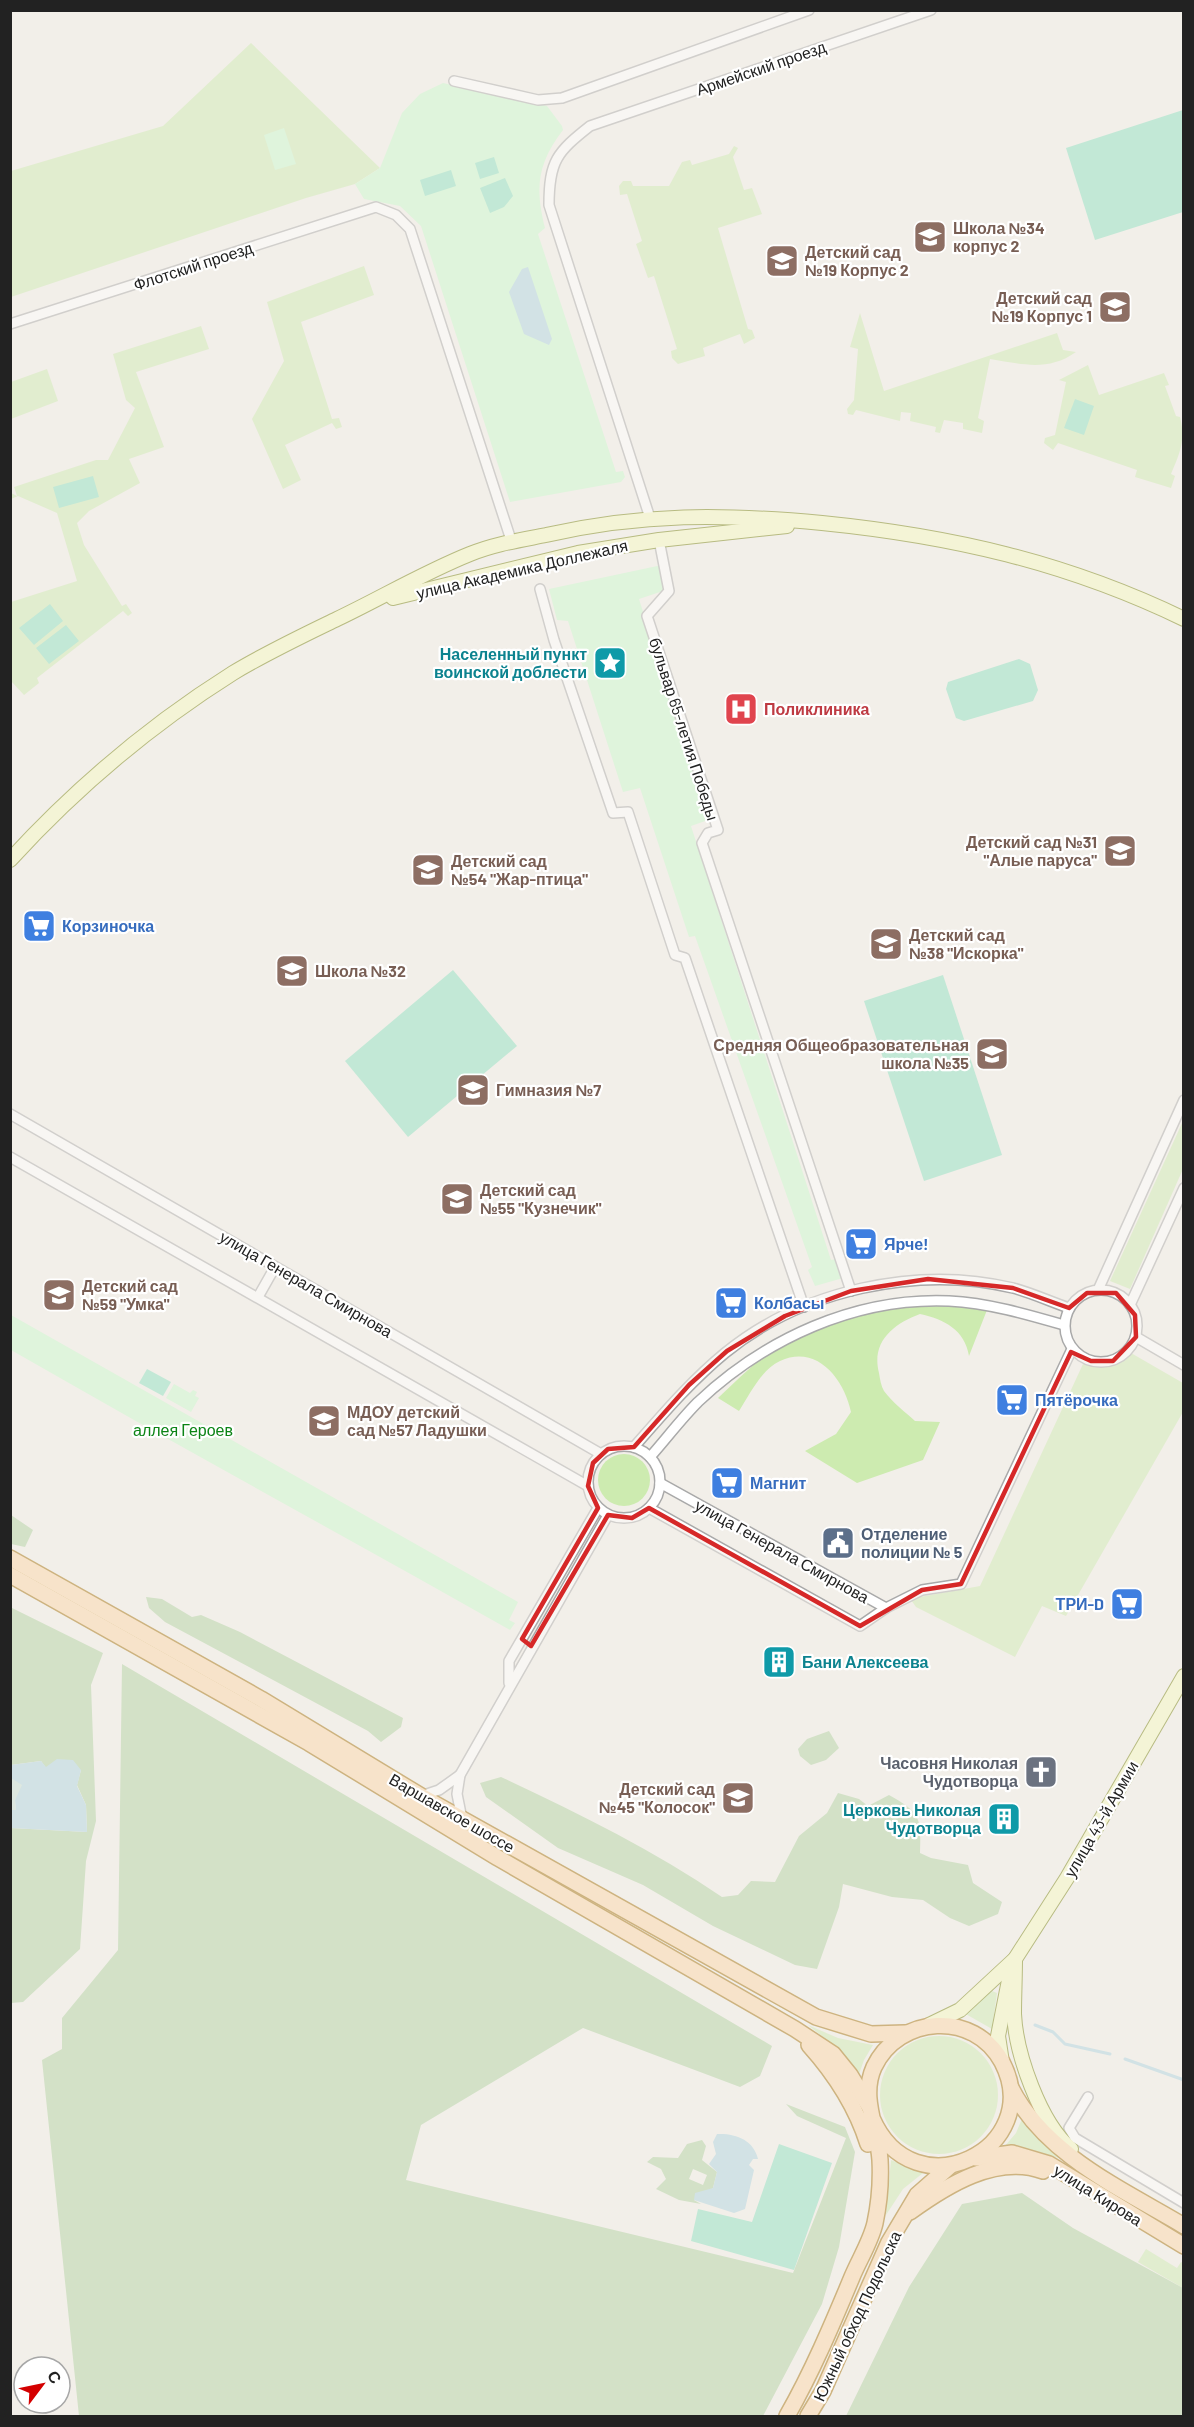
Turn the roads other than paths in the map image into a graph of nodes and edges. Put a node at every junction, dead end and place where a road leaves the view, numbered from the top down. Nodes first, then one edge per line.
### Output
1 (809, 10) edge
2 (931, 10) edge
3 (453, 81) dead end
4 (10, 324) edge
5 (700, 515) junction
6 (650, 518) junction
7 (819, 523) junction
8 (704, 535) junction
9 (659, 540) junction
10 (512, 543) junction
11 (472, 553) junction
12 (474, 579) junction
13 (540, 589) dead end
14 (369, 603) junction
15 (1184, 619) edge
16 (10, 860) edge
17 (1184, 1100) edge
18 (10, 1114) edge
19 (10, 1157) edge
20 (1184, 1188) edge
21 (275, 1267) junction
22 (892, 1283) junction
23 (1098, 1290) junction
24 (851, 1291) junction
25 (258, 1298) junction
26 (897, 1304) junction
27 (1130, 1305) junction
28 (804, 1307) junction
29 (1069, 1308) junction
30 (1064, 1324) junction
31 (767, 1326) junction
32 (1136, 1337) junction
33 (776, 1343) junction
34 (1072, 1349) junction
35 (1184, 1365) edge
36 (634, 1447) junction
37 (601, 1454) junction
38 (650, 1457) junction
39 (660, 1483) junction
40 (588, 1486) junction
41 (598, 1508) junction
42 (649, 1508) junction
43 (608, 1515) junction
44 (10, 1558) edge
45 (10, 1575) edge
46 (886, 1608) junction
47 (522, 1639) junction
48 (531, 1646) junction
49 (1184, 1676) edge
50 (509, 1686) junction
51 (460, 1775) junction
52 (422, 1796) junction
53 (462, 1819) junction
54 (1015, 1959) junction
55 (929, 2025) junction
56 (795, 2029) junction
57 (905, 2033) junction
58 (1002, 2062) junction
59 (1009, 2086) junction
60 (1088, 2097) dead end
61 (870, 2112) junction
62 (973, 2158) junction
63 (950, 2166) junction
64 (1084, 2186) junction
65 (879, 2188) junction
66 (1141, 2201) junction
67 (1184, 2203) edge
68 (906, 2215) junction
69 (1184, 2226) edge
70 (1184, 2246) edge
71 (787, 2416) edge
72 (808, 2416) edge

1 - 3 street
2 - 6 street, Армейский проезд
4 - 10 street, Флотский проезд
5 - 6 main road, улица Академика Доллежаля
5 - 7 main road, улица Академика Доллежаля
5 - 8 main road
6 - 10 main road, улица Академика Доллежаля
7 - 8 main road, улица Академика Доллежаля
7 - 15 main road, улица Академика Доллежаля
8 - 9 main road, улица Академика Доллежаля
9 - 12 main road, улица Академика Доллежаля
9 - 24 street, бульвар 65-летия Победы
10 - 11 main road, улица Академика Доллежаля
11 - 12 main road
11 - 14 main road, улица Академика Доллежаля
12 - 14 main road, улица Академика Доллежаля
13 - 28 street
14 - 16 main road, улица Академика Доллежаля
17 - 23 street
18 - 21 street, улица Генерала Смирнова
19 - 25 street, улица Генерала Смирнова
20 - 27 street
21 - 25 street
21 - 37 street, улица Генерала Смирнова
22 - 24 street
22 - 26 street
22 - 29 street
23 - 27 street
23 - 29 street
24 - 28 street
25 - 40 street, улица Генерала Смирнова
26 - 30 street
26 - 33 street
27 - 32 street
28 - 31 street
29 - 30 street
30 - 34 street
31 - 33 street
31 - 36 street
32 - 34 street
32 - 35 street
33 - 38 street
34 - 46 street
36 - 37 street
36 - 38 street
37 - 40 street
38 - 39 street
39 - 42 street
39 - 46 street, улица Генерала Смирнова
40 - 41 street
41 - 43 street
41 - 47 street
42 - 43 street
42 - 46 street, улица Генерала Смирнова
43 - 48 street
44 - 52 main road, Варшавское шоссе
45 - 56 main road, Варшавское шоссе
47 - 48 street
47 - 50 street
48 - 50 street
49 - 54 main road, улица 43-й Армии
50 - 51 street
51 - 52 street
51 - 53 street
52 - 53 main road, Варшавское шоссе
53 - 57 main road, Варшавское шоссе
54 - 55 main road, улица 43-й Армии
54 - 58 main road, улица 43-й Армии
54 - 66 main road
55 - 57 main road
55 - 58 main road
56 - 61 main road, Варшавское шоссе
56 - 65 main road
57 - 61 main road
58 - 59 main road
59 - 62 main road
59 - 66 main road, улица Кирова
60 - 67 street
61 - 63 main road
61 - 65 main road, Южный обход Подольска
62 - 63 main road
62 - 64 main road, улица Кирова
63 - 68 main road, Южный обход Подольска
64 - 68 main road
64 - 70 main road, улица Кирова
65 - 71 main road, Южный обход Подольска
66 - 69 main road, улица Кирова
68 - 72 main road, Южный обход Подольска

